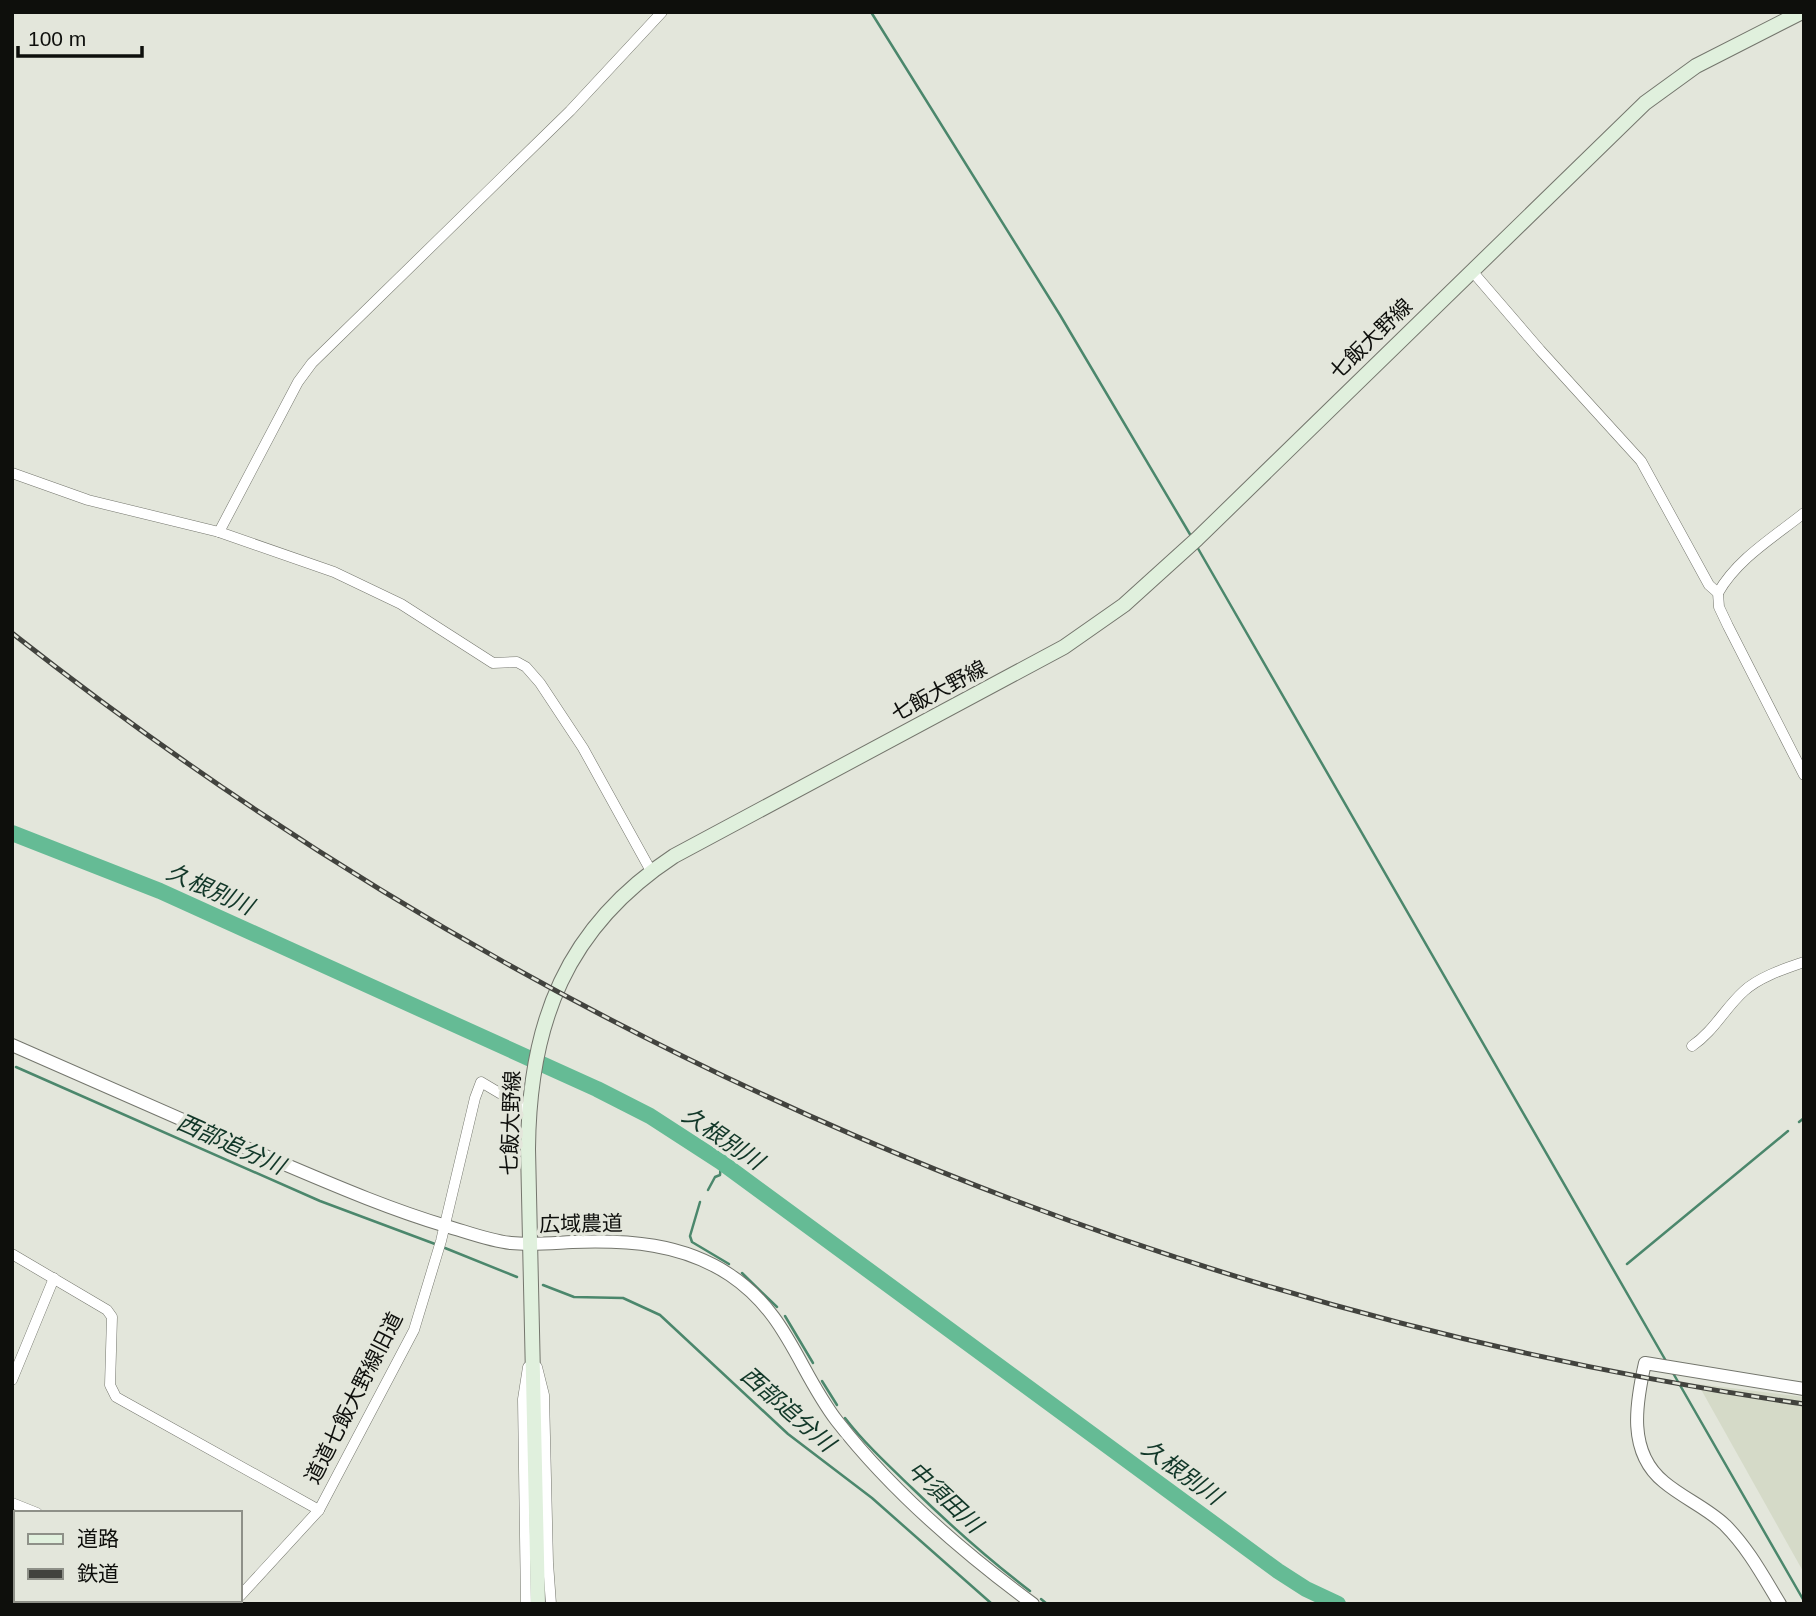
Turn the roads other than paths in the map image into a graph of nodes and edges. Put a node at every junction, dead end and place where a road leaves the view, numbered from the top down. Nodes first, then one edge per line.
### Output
1 (662, 12) edge
2 (1802, 12) edge
3 (1472, 271) junction
4 (12, 473) edge
5 (1804, 513) edge
6 (219, 532) junction
7 (1718, 593) junction
8 (1804, 775) edge
9 (650, 872) junction
10 (1804, 962) edge
11 (1804, 972) edge
12 (12, 1045) edge
13 (1692, 1046) dead end
14 (528, 1105) junction
15 (444, 1225) junction
16 (530, 1244) junction
17 (12, 1254) edge
18 (54, 1278) junction
19 (532, 1344) junction
20 (12, 1380) edge
21 (1804, 1389) edge
22 (12, 1503) edge
23 (319, 1510) junction
24 (32, 1511) edge
25 (242, 1594) edge
26 (526, 1604) edge
27 (538, 1604) edge
28 (551, 1604) edge
29 (1033, 1604) edge
30 (1780, 1604) edge

1 - 6 street
2 - 3 main road, 七飯大野線
3 - 7 street
3 - 9 main road, 七飯大野線
4 - 6 street
5 - 7 street
6 - 9 street
7 - 8 street
9 - 14 main road, 七飯大野線
10 - 11 street
10 - 13 street
12 - 15 street, 広域農道
14 - 15 street, 道道七飯大野線旧道
14 - 16 main road, 七飯大野線
15 - 16 street, 広域農道
15 - 23 street, 道道七飯大野線旧道
16 - 19 main road, 七飯大野線
16 - 29 street, 広域農道
17 - 18 street
18 - 20 street
18 - 23 street
19 - 26 street
19 - 27 main road, 七飯大野線
19 - 28 street
21 - 30 street
22 - 24 street
23 - 25 street, 道道七飯大野線旧道

